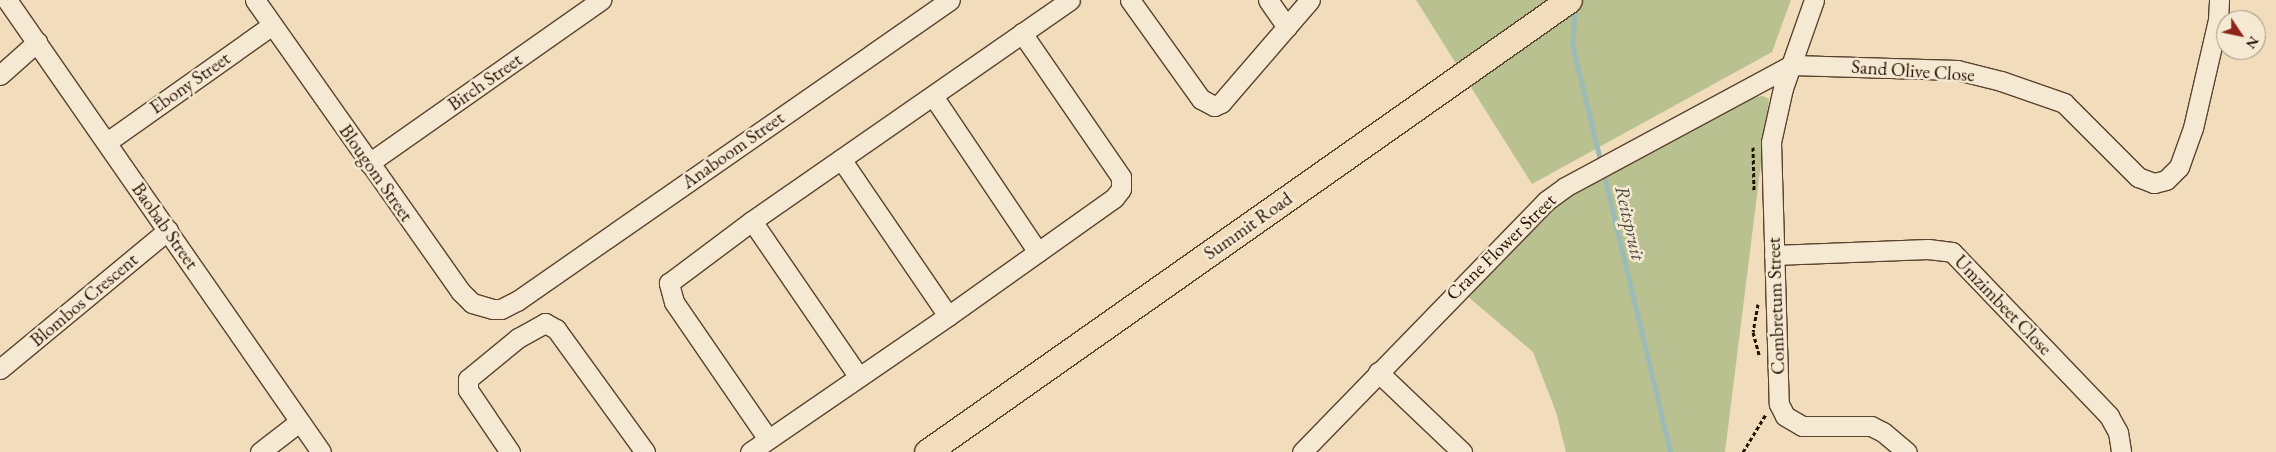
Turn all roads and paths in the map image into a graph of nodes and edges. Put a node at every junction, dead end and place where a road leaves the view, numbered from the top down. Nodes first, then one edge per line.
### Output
1 (7, 0) edge
2 (255, 0) edge
3 (601, 0) edge
4 (950, 0) edge
5 (1130, 0) edge
6 (1268, 0) edge
7 (1310, 0) edge
8 (1569, 0) edge
9 (1814, 0) edge
10 (2219, 0) edge
11 (1059, 3) edge
12 (272, 25) junction
13 (1287, 28) junction
14 (1022, 33) junction
15 (37, 42) junction
16 (1792, 65) junction
17 (0, 75) edge
18 (934, 96) junction
19 (1755, 139) dead end
20 (107, 142) junction
21 (841, 159) junction
22 (369, 163) junction
23 (1755, 200) dead end
24 (752, 221) junction
25 (168, 230) junction
26 (1038, 252) junction
27 (1774, 256) junction
28 (1759, 296) dead end
29 (517, 301) joint
30 (948, 316) junction
31 (1760, 358) dead end
32 (0, 369) edge
33 (1378, 372) junction
34 (859, 377) junction
35 (1769, 407) dead end
36 (299, 422) junction
37 (768, 439) junction
38 (260, 452) edge
39 (321, 452) edge
40 (510, 452) edge
41 (645, 452) edge
42 (750, 452) edge
43 (927, 452) edge
44 (1302, 452) edge
45 (1462, 452) edge
46 (1743, 452) edge
47 (1907, 452) edge
48 (2121, 452) edge

1 - 15 street, Baobab Street
2 - 12 street, Blougom Street
3 - 22 street, Birch Street
4 - 29 street, Anaboom Street
5 - 13 street
6 - 13 street
7 - 13 street
8 - 43 main road, Summit Road
9 - 16 street, Combretum Street
10 - 16 street, Sand Olive Close
11 - 14 street
12 - 20 street, Ebony Street
12 - 22 street, Blougom Street
14 - 18 street
14 - 26 street
15 - 17 street
15 - 20 street, Baobab Street
16 - 27 street, Combretum Street
16 - 33 street, Crane Flower Street
18 - 21 street
18 - 26 street
19 - 23 path
20 - 25 street, Baobab Street
21 - 24 street
21 - 30 street
22 - 29 street, Blougom Street
24 - 34 street
24 - 37 street
25 - 32 street, Blombos Crescent
25 - 36 street, Baobab Street
26 - 30 street
27 - 47 street, Combretum Street
27 - 48 street, Umzimbeet Close
28 - 31 path
30 - 34 street
33 - 44 street, Crane Flower Street
33 - 45 street
34 - 37 street
35 - 46 path
36 - 38 street
36 - 39 street, Baobab Street
37 - 42 street
40 - 41 street

